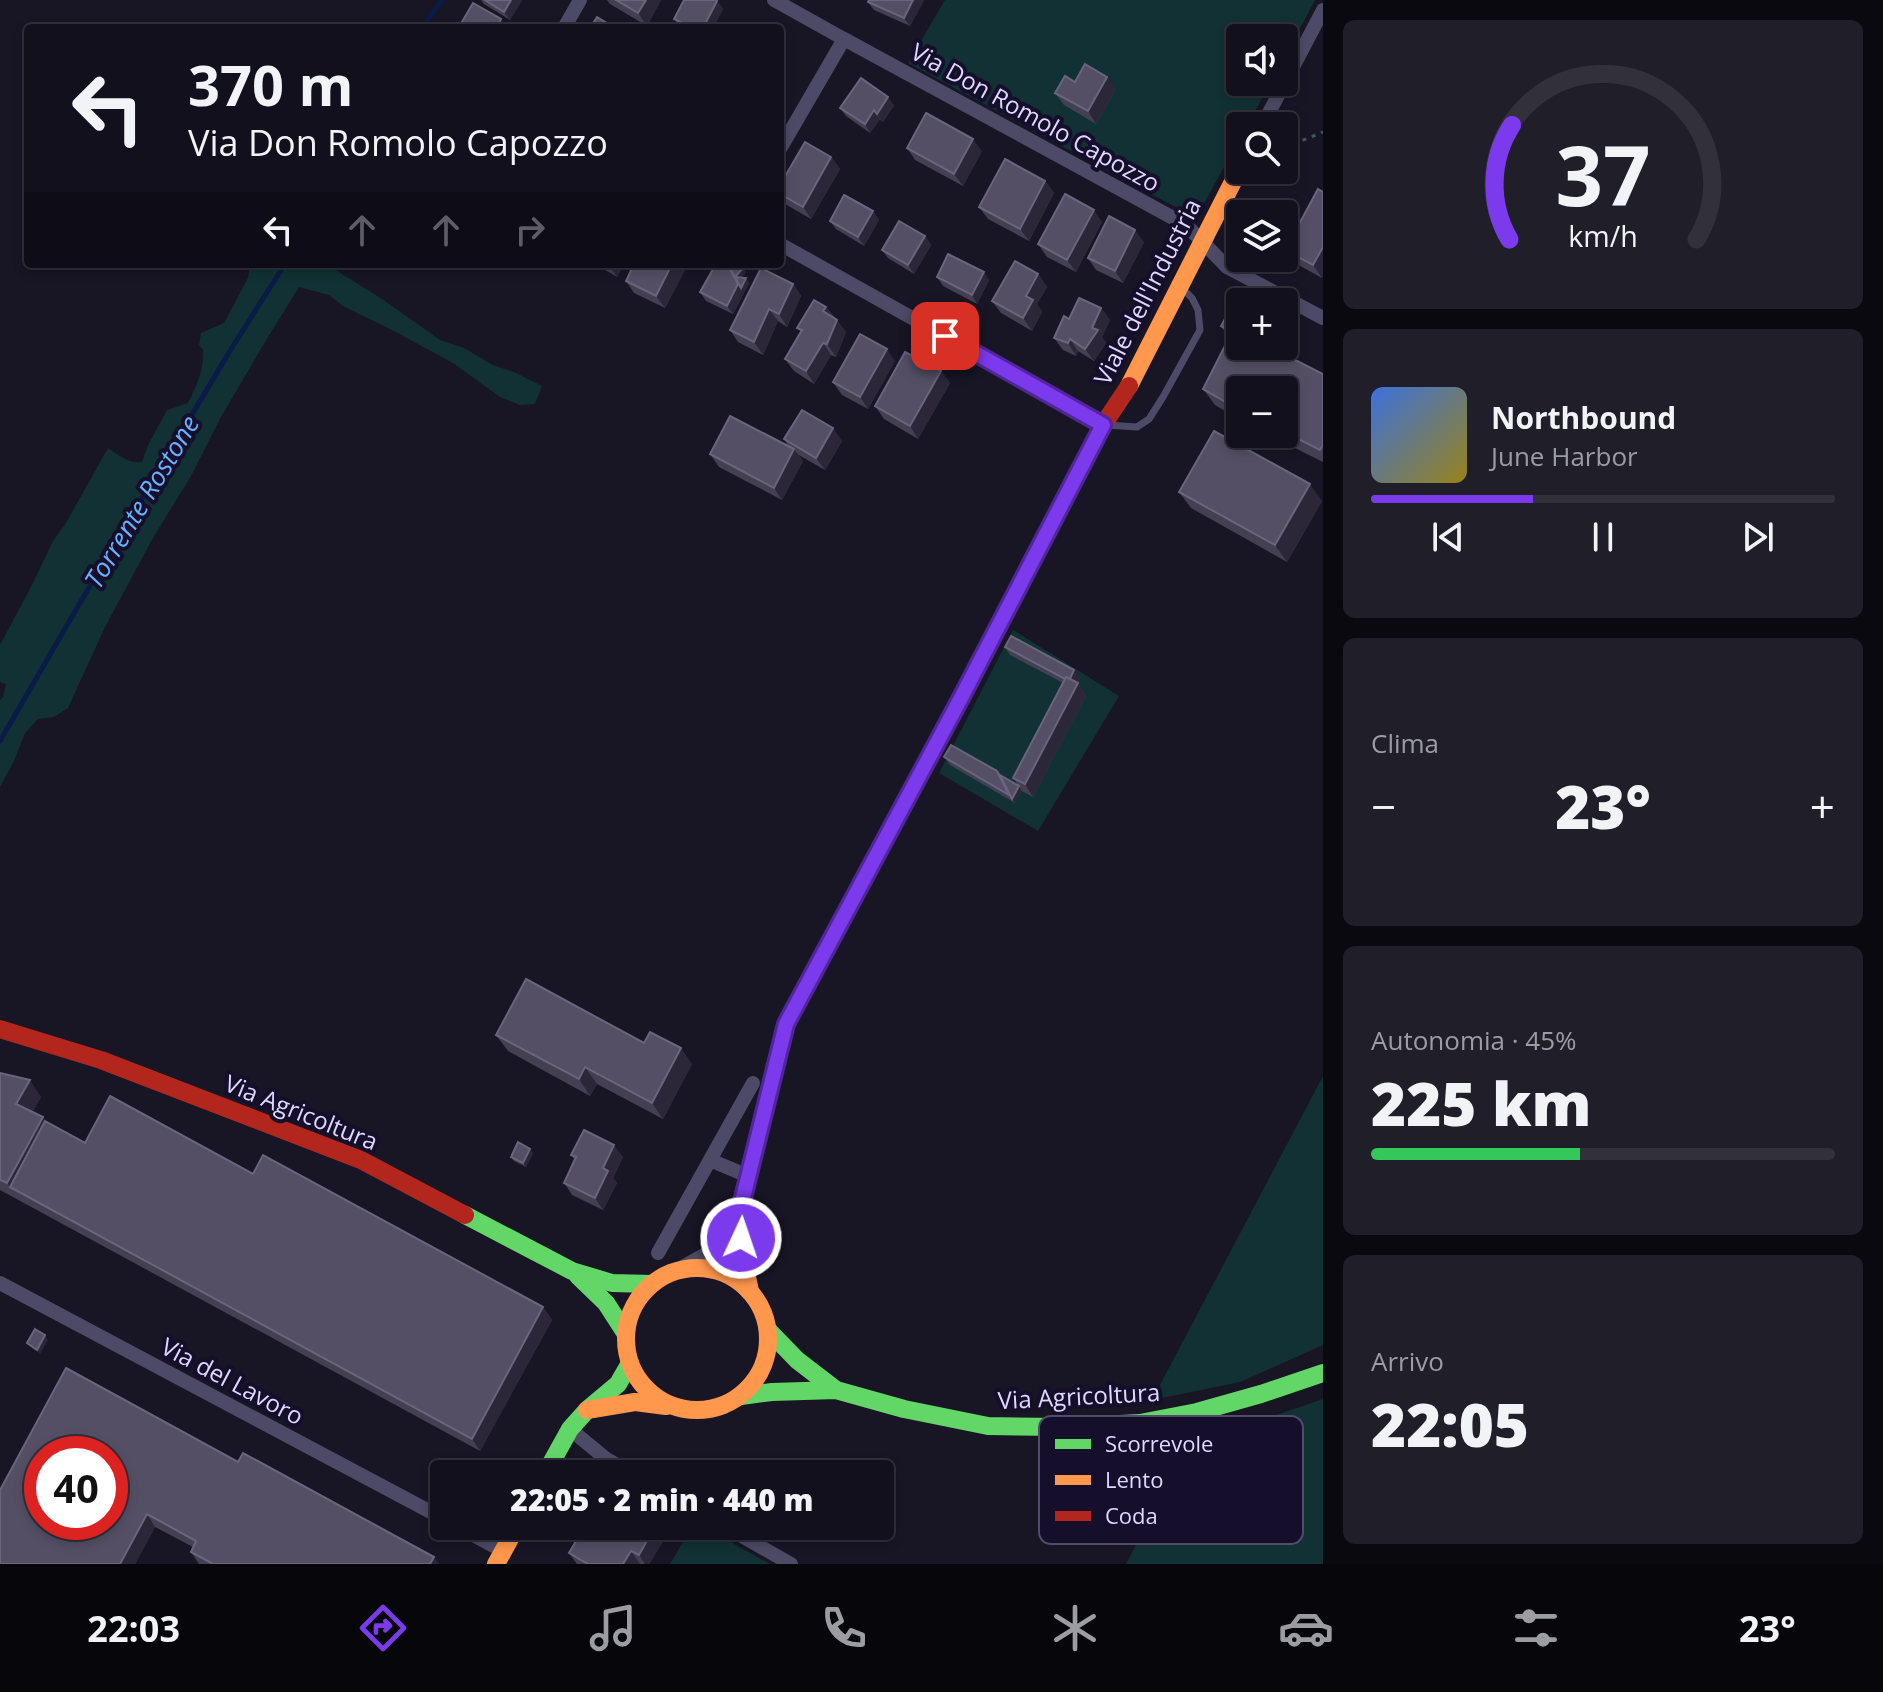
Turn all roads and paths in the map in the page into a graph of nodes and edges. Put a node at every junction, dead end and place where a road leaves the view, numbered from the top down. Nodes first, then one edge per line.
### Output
1 (580, 0) edge
2 (774, 0) edge
3 (1323, 10) edge
4 (566, 24) edge
5 (844, 39) junction
6 (1269, 112) edge
7 (1323, 132) edge
8 (784, 142) edge
9 (1298, 142) edge
10 (1232, 184) edge
11 (1202, 240) junction
12 (784, 246) edge
13 (1181, 287) junction
14 (1323, 318) edge
15 (1103, 425) junction
16 (0, 1029) edge
17 (753, 1083) dead end
18 (710, 1160) junction
19 (748, 1176) junction
20 (738, 1218) junction
21 (658, 1253) dead end
22 (572, 1271) junction
23 (675, 1271) junction
24 (0, 1283) edge
25 (652, 1284) junction
26 (750, 1291) junction
27 (768, 1330) junction
28 (626, 1334) junction
29 (630, 1363) junction
30 (1323, 1373) edge
31 (836, 1390) junction
32 (741, 1396) junction
33 (587, 1410) junction
34 (690, 1411) junction
35 (1176, 1416) edge
36 (1039, 1427) edge
37 (570, 1429) junction
38 (553, 1460) edge
39 (608, 1460) edge
40 (430, 1512) edge
41 (476, 1540) edge
42 (510, 1540) edge
43 (749, 1540) edge
44 (500, 1558) edge
45 (791, 1564) edge

1 - 4 street
2 - 5 street, Via Don Romolo Capozzo
3 - 6 street
5 - 8 street
5 - 11 street, Via Don Romolo Capozzo
7 - 9 path
10 - 11 main road, Viale dell'Industria
11 - 13 main road, Viale dell'Industria
11 - 14 street, Via Don Romolo Capozzo
12 - 15 street
13 - 15 main road, Viale dell'Industria
13 - 15 lane
15 - 19 main road, Viale dell'Industria
16 - 22 main road, Via Agricoltura
17 - 18 street
18 - 19 street
18 - 21 street
19 - 20 main road, Viale dell'Industria
20 - 23 street, Viale dell'Industria
20 - 26 main road, Viale dell'Industria
22 - 25 main road, Via Agricoltura
22 - 28 main road, Via Agricoltura
23 - 25 main road, Viale dell'Industria
23 - 26 main road, Viale dell'Industria
24 - 40 street, Via del Lavoro
25 - 28 main road, Viale dell'Industria
26 - 27 main road, Viale dell'Industria
27 - 31 main road, Via Agricoltura
27 - 32 main road
28 - 29 main road, Viale dell'Industria
29 - 33 main road
29 - 34 main road, Viale dell'Industria
30 - 35 main road, Via Agricoltura
31 - 32 main road, Via Agricoltura
31 - 36 main road, Via Agricoltura
32 - 34 main road
33 - 34 main road
33 - 37 main road
37 - 38 main road
37 - 39 street
41 - 44 street
42 - 44 main road
43 - 45 street

